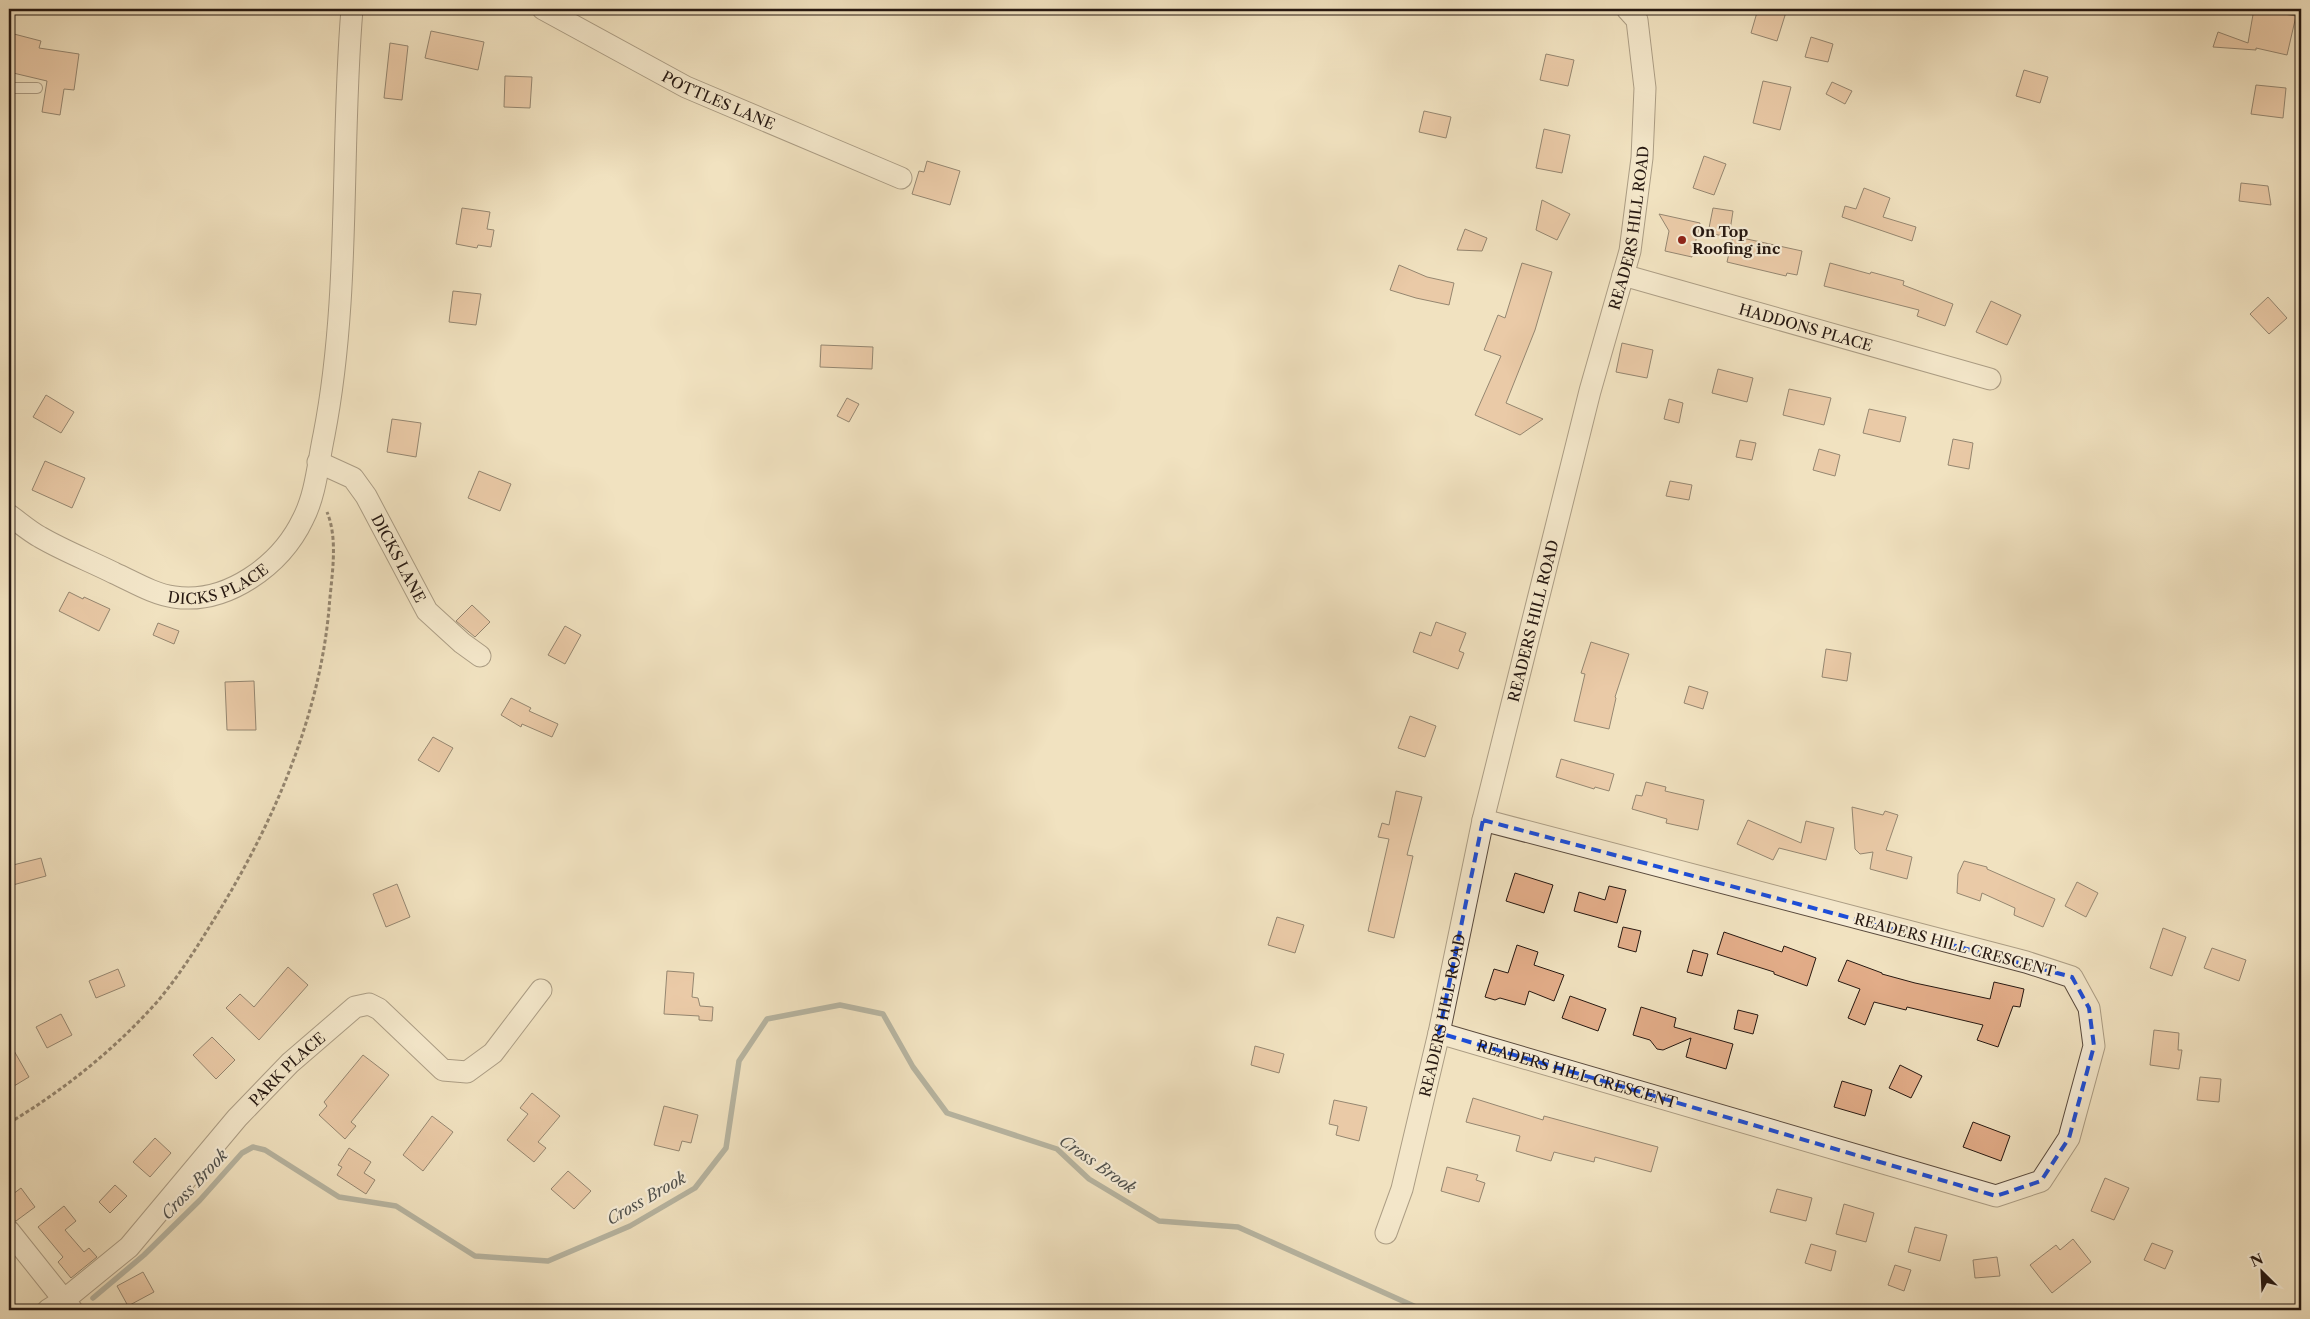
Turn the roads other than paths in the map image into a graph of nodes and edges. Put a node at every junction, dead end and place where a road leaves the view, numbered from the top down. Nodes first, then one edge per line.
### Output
1 (352, 9) edge
2 (543, 9) edge
3 (1626, 9) edge
4 (9, 88) edge
5 (37, 88) dead end
6 (901, 178) dead end
7 (1623, 275) junction
8 (1990, 378) dead end
9 (318, 462) junction
10 (9, 514) edge
11 (480, 656) dead end
12 (1483, 820) junction
13 (541, 990) dead end
14 (1440, 1034) junction
15 (9, 1231) edge
16 (1386, 1233) dead end
17 (61, 1307) edge

1 - 9 street, DICKS PLACE
2 - 6 street, POTTLES LANE
3 - 7 street, READERS HILL ROAD
4 - 5 lane
7 - 8 street, HADDONS PLACE
7 - 12 street, READERS HILL ROAD
9 - 10 street, DICKS PLACE
9 - 11 street, DICKS LANE
12 - 14 street, READERS HILL ROAD
12 - 14 street, READERS HILL CRESCENT
13 - 17 street, PARK PLACE
14 - 16 street, READERS HILL ROAD
15 - 17 street

